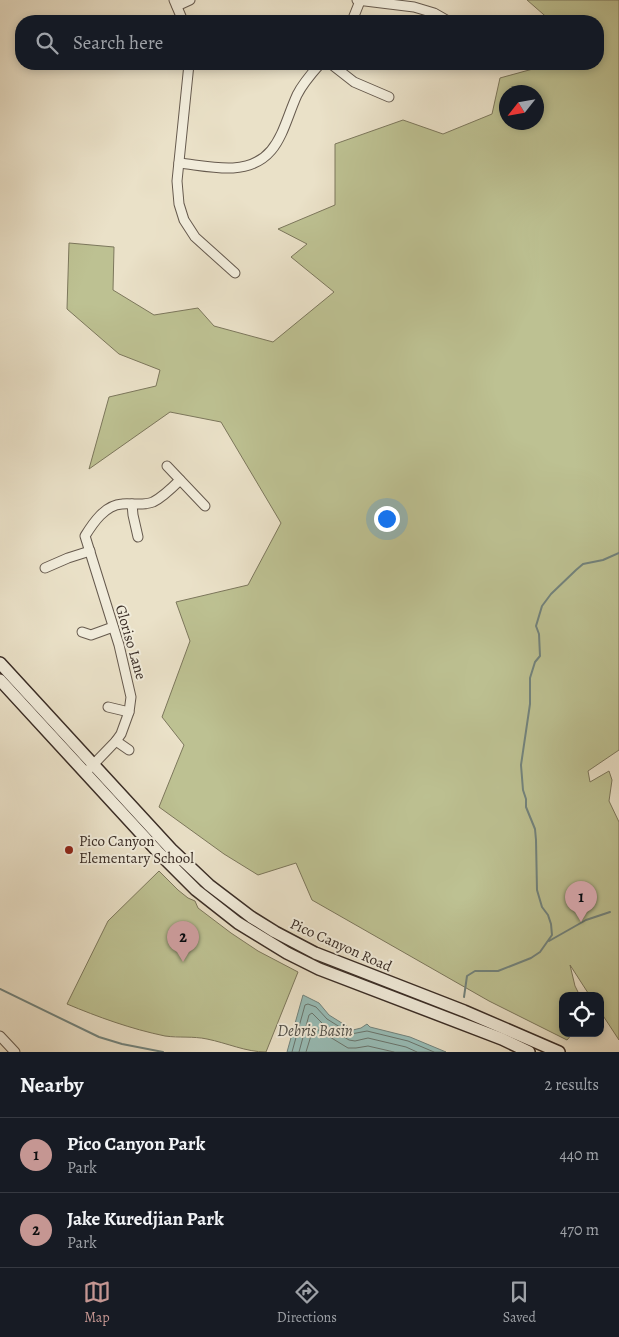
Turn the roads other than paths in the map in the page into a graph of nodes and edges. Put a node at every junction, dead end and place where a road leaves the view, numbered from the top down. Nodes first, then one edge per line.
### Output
1 (190, 0) edge
2 (358, 0) edge
3 (176, 3) edge
4 (181, 15) edge
5 (354, 15) edge
6 (438, 15) edge
7 (188, 70) edge
8 (315, 70) edge
9 (339, 70) edge
10 (390, 96) dead end
11 (179, 163) junction
12 (235, 273) dead end
13 (167, 466) dead end
14 (180, 480) junction
15 (132, 504) junction
16 (204, 506) dead end
17 (138, 537) dead end
18 (90, 551) junction
19 (45, 568) dead end
20 (114, 627) junction
21 (82, 632) dead end
22 (0, 663) edge
23 (0, 680) edge
24 (108, 707) dead end
25 (129, 712) junction
26 (116, 741) junction
27 (129, 750) dead end
28 (89, 769) junction
29 (0, 1036) edge
30 (15, 1052) edge
31 (529, 1052) edge
32 (559, 1052) edge

1 - 3 street
2 - 5 street
2 - 6 street
3 - 4 street
7 - 11 street
8 - 11 street
9 - 10 street
11 - 12 street
13 - 14 street
14 - 15 street
14 - 16 street
15 - 17 street
15 - 18 street, Gloriso Lane
18 - 19 street
18 - 20 street, Gloriso Lane
20 - 21 street
20 - 25 street, Gloriso Lane
22 - 28 main road, Pico Canyon Road
23 - 28 main road, Pico Canyon Road
24 - 25 street
25 - 26 street, Gloriso Lane
26 - 27 street
26 - 28 street, Gloriso Lane
28 - 31 main road, Pico Canyon Road
28 - 32 main road, Pico Canyon Road
29 - 30 street

